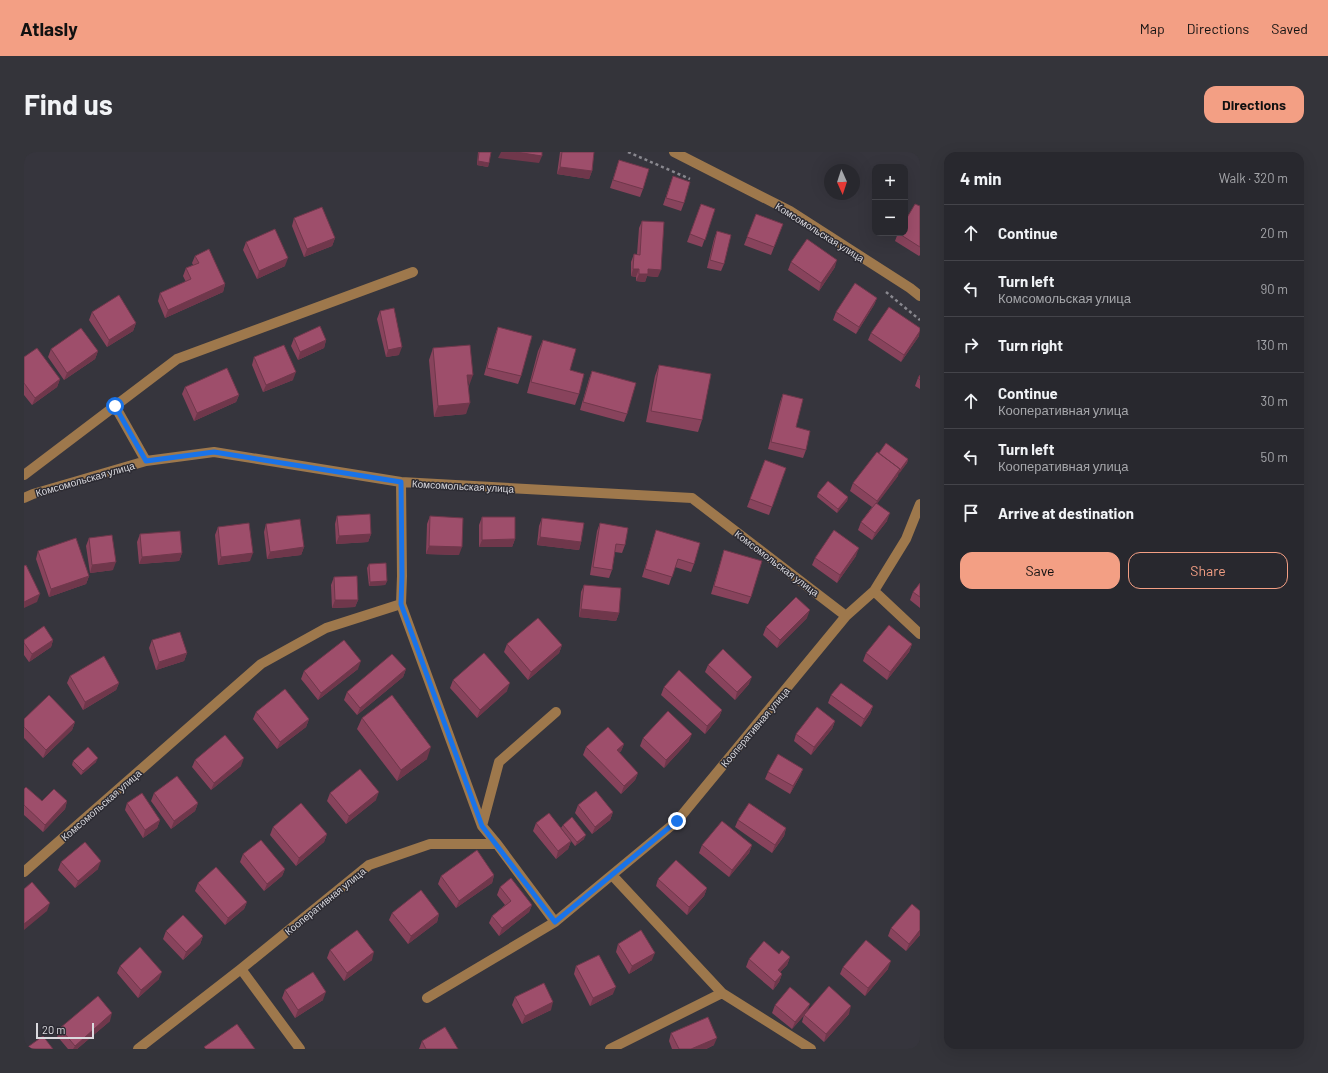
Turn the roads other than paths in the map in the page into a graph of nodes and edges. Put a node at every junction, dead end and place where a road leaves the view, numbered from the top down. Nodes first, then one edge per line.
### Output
1 (674, 152) edge
2 (413, 272) dead end
3 (920, 296) edge
4 (115, 406) junction
5 (146, 461) junction
6 (24, 475) edge
7 (401, 482) junction
8 (24, 498) edge
9 (920, 504) edge
10 (874, 591) junction
11 (401, 604) junction
12 (846, 616) junction
13 (920, 634) edge
14 (556, 712) dead end
15 (482, 826) junction
16 (497, 844) junction
17 (24, 872) edge
18 (612, 875) junction
19 (555, 922) junction
20 (241, 969) junction
21 (722, 994) junction
22 (427, 998) dead end
23 (138, 1049) edge
24 (300, 1049) edge
25 (610, 1049) edge
26 (811, 1049) edge

1 - 3 street, Комсомольская улица
2 - 4 street
4 - 5 street
4 - 6 street
5 - 7 street, Комсомольская улица
5 - 8 street, Комсомольская улица
7 - 11 street
7 - 12 street, Комсомольская улица
9 - 10 street, Кооперативная улица
10 - 12 street, Кооперативная улица
10 - 13 street
11 - 15 street
11 - 17 street, Комсомольская улица
12 - 18 street, Кооперативная улица
14 - 15 street
15 - 16 street
16 - 19 street
16 - 20 street, Кооперативная улица
18 - 19 street, Кооперативная улица
18 - 21 street
19 - 22 street, Кооперативная улица
20 - 23 street, Кооперативная улица
20 - 24 street
21 - 25 street
21 - 26 street

